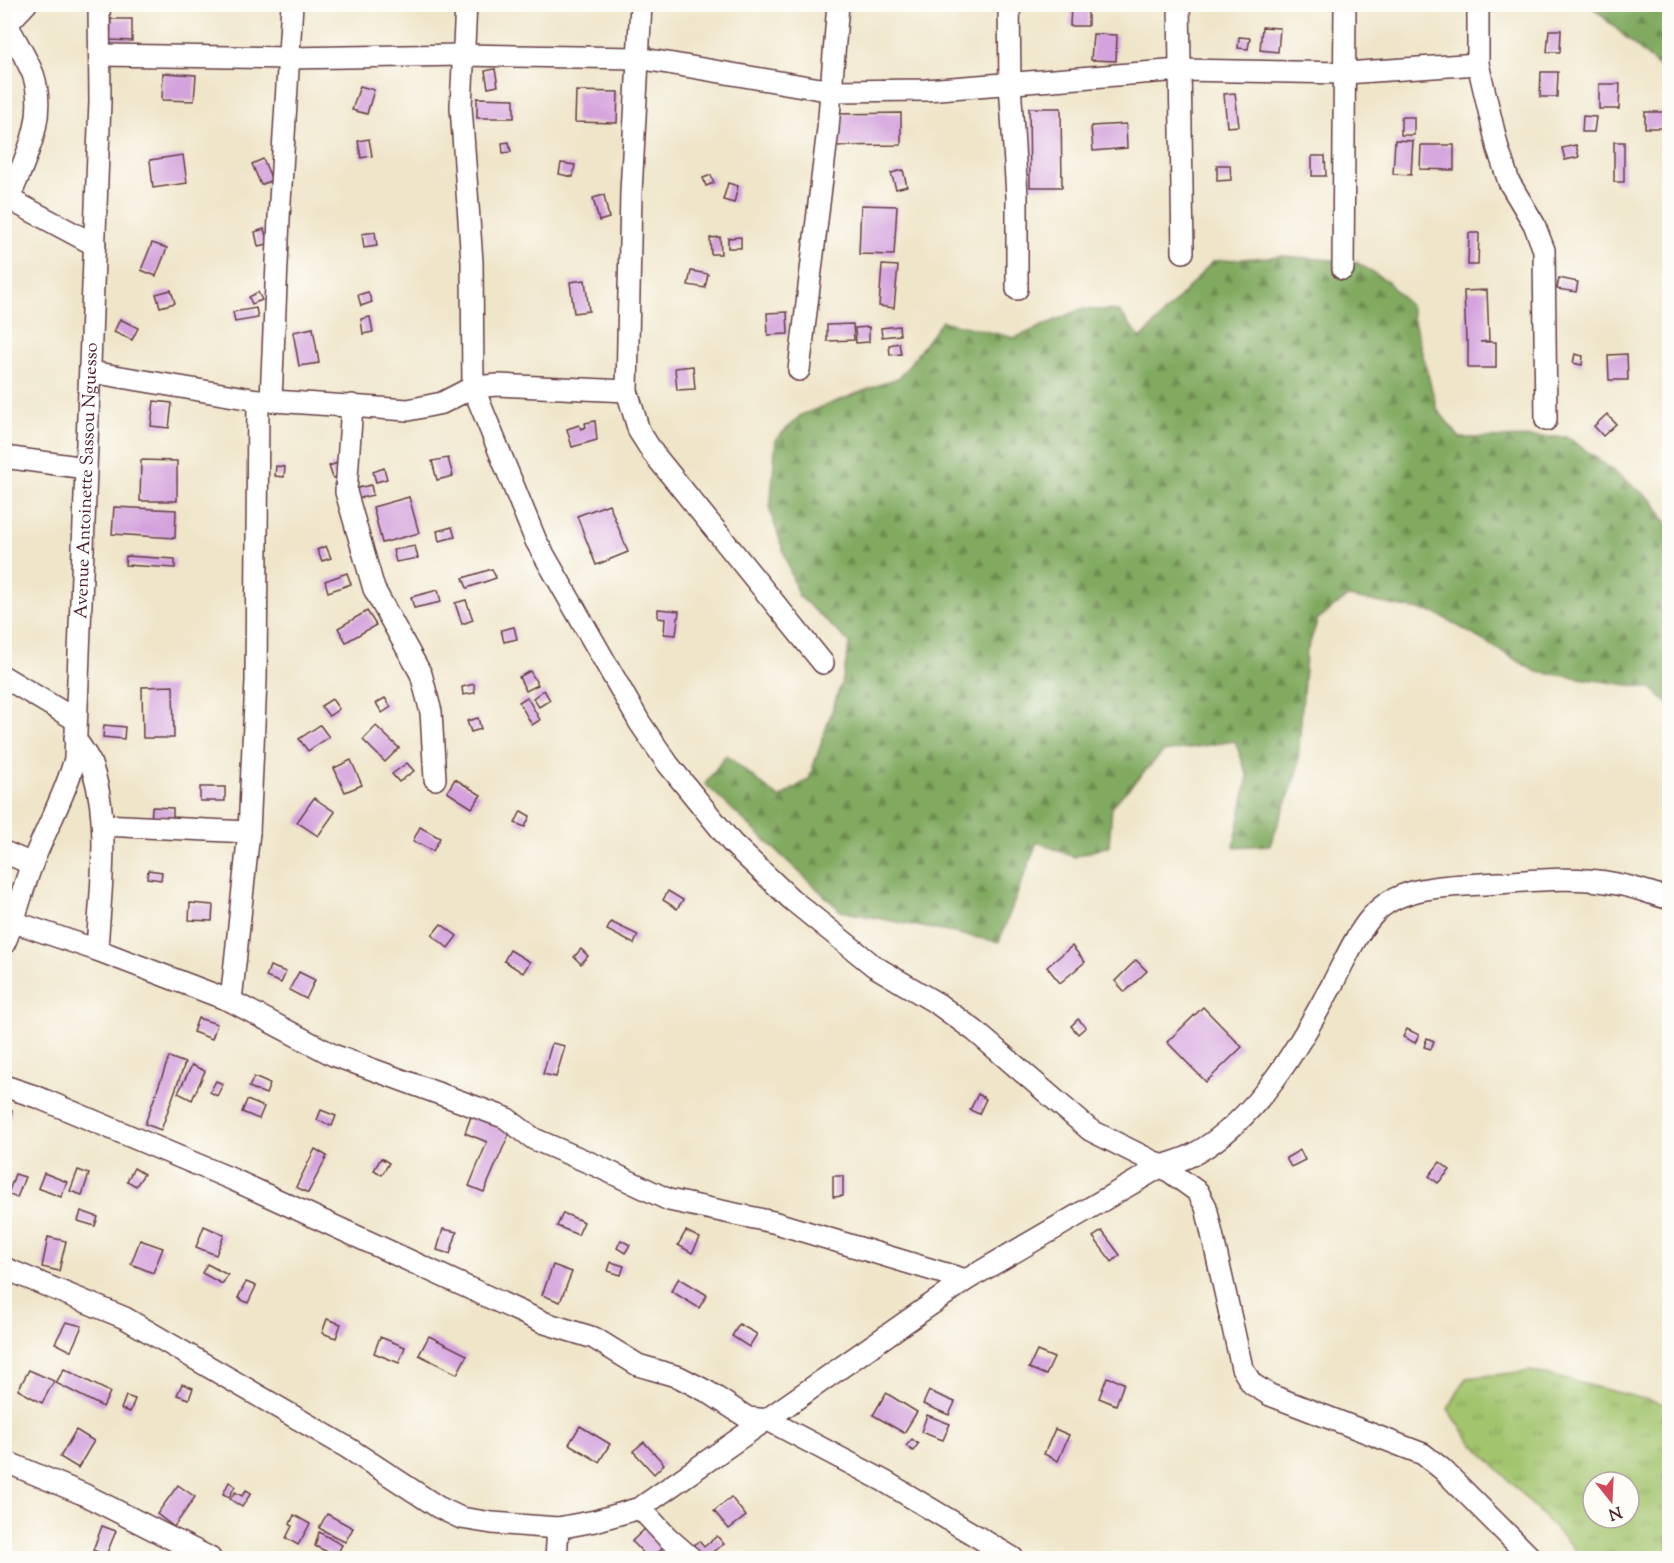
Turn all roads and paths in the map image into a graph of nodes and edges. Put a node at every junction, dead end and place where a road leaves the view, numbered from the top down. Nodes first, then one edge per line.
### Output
1 (27, 4) edge
2 (99, 4) edge
3 (292, 4) edge
4 (466, 4) edge
5 (641, 4) edge
6 (838, 4) edge
7 (1009, 4) edge
8 (1179, 4) edge
9 (1345, 4) edge
10 (1478, 4) edge
11 (6, 24) edge
12 (100, 55) junction
13 (463, 55) junction
14 (288, 58) junction
15 (638, 58) junction
16 (1478, 64) junction
17 (1180, 70) junction
18 (1345, 73) junction
19 (1010, 83) junction
20 (832, 91) junction
21 (7, 199) edge
22 (96, 245) junction
23 (1183, 252) dead end
24 (1343, 268) dead end
25 (1017, 289) dead end
26 (798, 370) dead end
27 (91, 372) junction
28 (473, 387) junction
29 (627, 391) junction
30 (265, 400) junction
31 (352, 405) junction
32 (1546, 420) dead end
33 (4, 457) edge
34 (86, 468) junction
35 (823, 663) dead end
36 (4, 677) edge
37 (76, 729) junction
38 (435, 779) dead end
39 (104, 825) junction
40 (249, 832) junction
41 (4, 852) edge
42 (32, 864) junction
43 (1670, 899) edge
44 (14, 922) junction
45 (4, 944) edge
46 (97, 950) junction
47 (231, 1001) junction
48 (4, 1086) edge
49 (1162, 1166) junction
50 (4, 1268) edge
51 (966, 1280) junction
52 (768, 1420) junction
53 (4, 1461) edge
54 (640, 1508) junction
55 (558, 1528) junction
56 (210, 1558) edge
57 (556, 1558) edge
58 (691, 1558) edge
59 (1013, 1558) edge
60 (1531, 1558) edge

1 - 11 street
2 - 12 street, Avenue Antoinette Sassou Nguesso
3 - 14 street
4 - 13 street
5 - 15 street
6 - 20 street
7 - 19 street
8 - 17 street
9 - 18 street
10 - 16 street
11 - 21 street
12 - 14 street
12 - 22 street, Avenue Antoinette Sassou Nguesso
13 - 14 street
13 - 15 street
13 - 28 street
14 - 30 street
15 - 20 street
15 - 29 street
16 - 18 street
16 - 32 street
17 - 18 street
17 - 19 street
17 - 23 street
18 - 24 street
19 - 20 street
19 - 25 street
20 - 26 street
21 - 22 street
22 - 27 street, Avenue Antoinette Sassou Nguesso
27 - 30 street
27 - 34 street, Avenue Antoinette Sassou Nguesso
28 - 29 street
28 - 31 street
28 - 49 street
29 - 35 street
30 - 31 street
30 - 40 street
31 - 38 street
33 - 34 street
34 - 37 street, Avenue Antoinette Sassou Nguesso
36 - 37 street
37 - 39 street
37 - 42 street, Avenue Antoinette Sassou Nguesso
39 - 40 street
39 - 46 street
40 - 47 street
41 - 42 street
42 - 44 street, Avenue Antoinette Sassou Nguesso
43 - 49 street
44 - 45 street, Avenue Antoinette Sassou Nguesso
44 - 46 street
46 - 47 street
47 - 51 street
48 - 52 street
49 - 51 street
49 - 60 street
50 - 55 street
51 - 52 street
52 - 54 street
52 - 59 street
53 - 56 street
54 - 55 street
54 - 58 street
55 - 57 street

